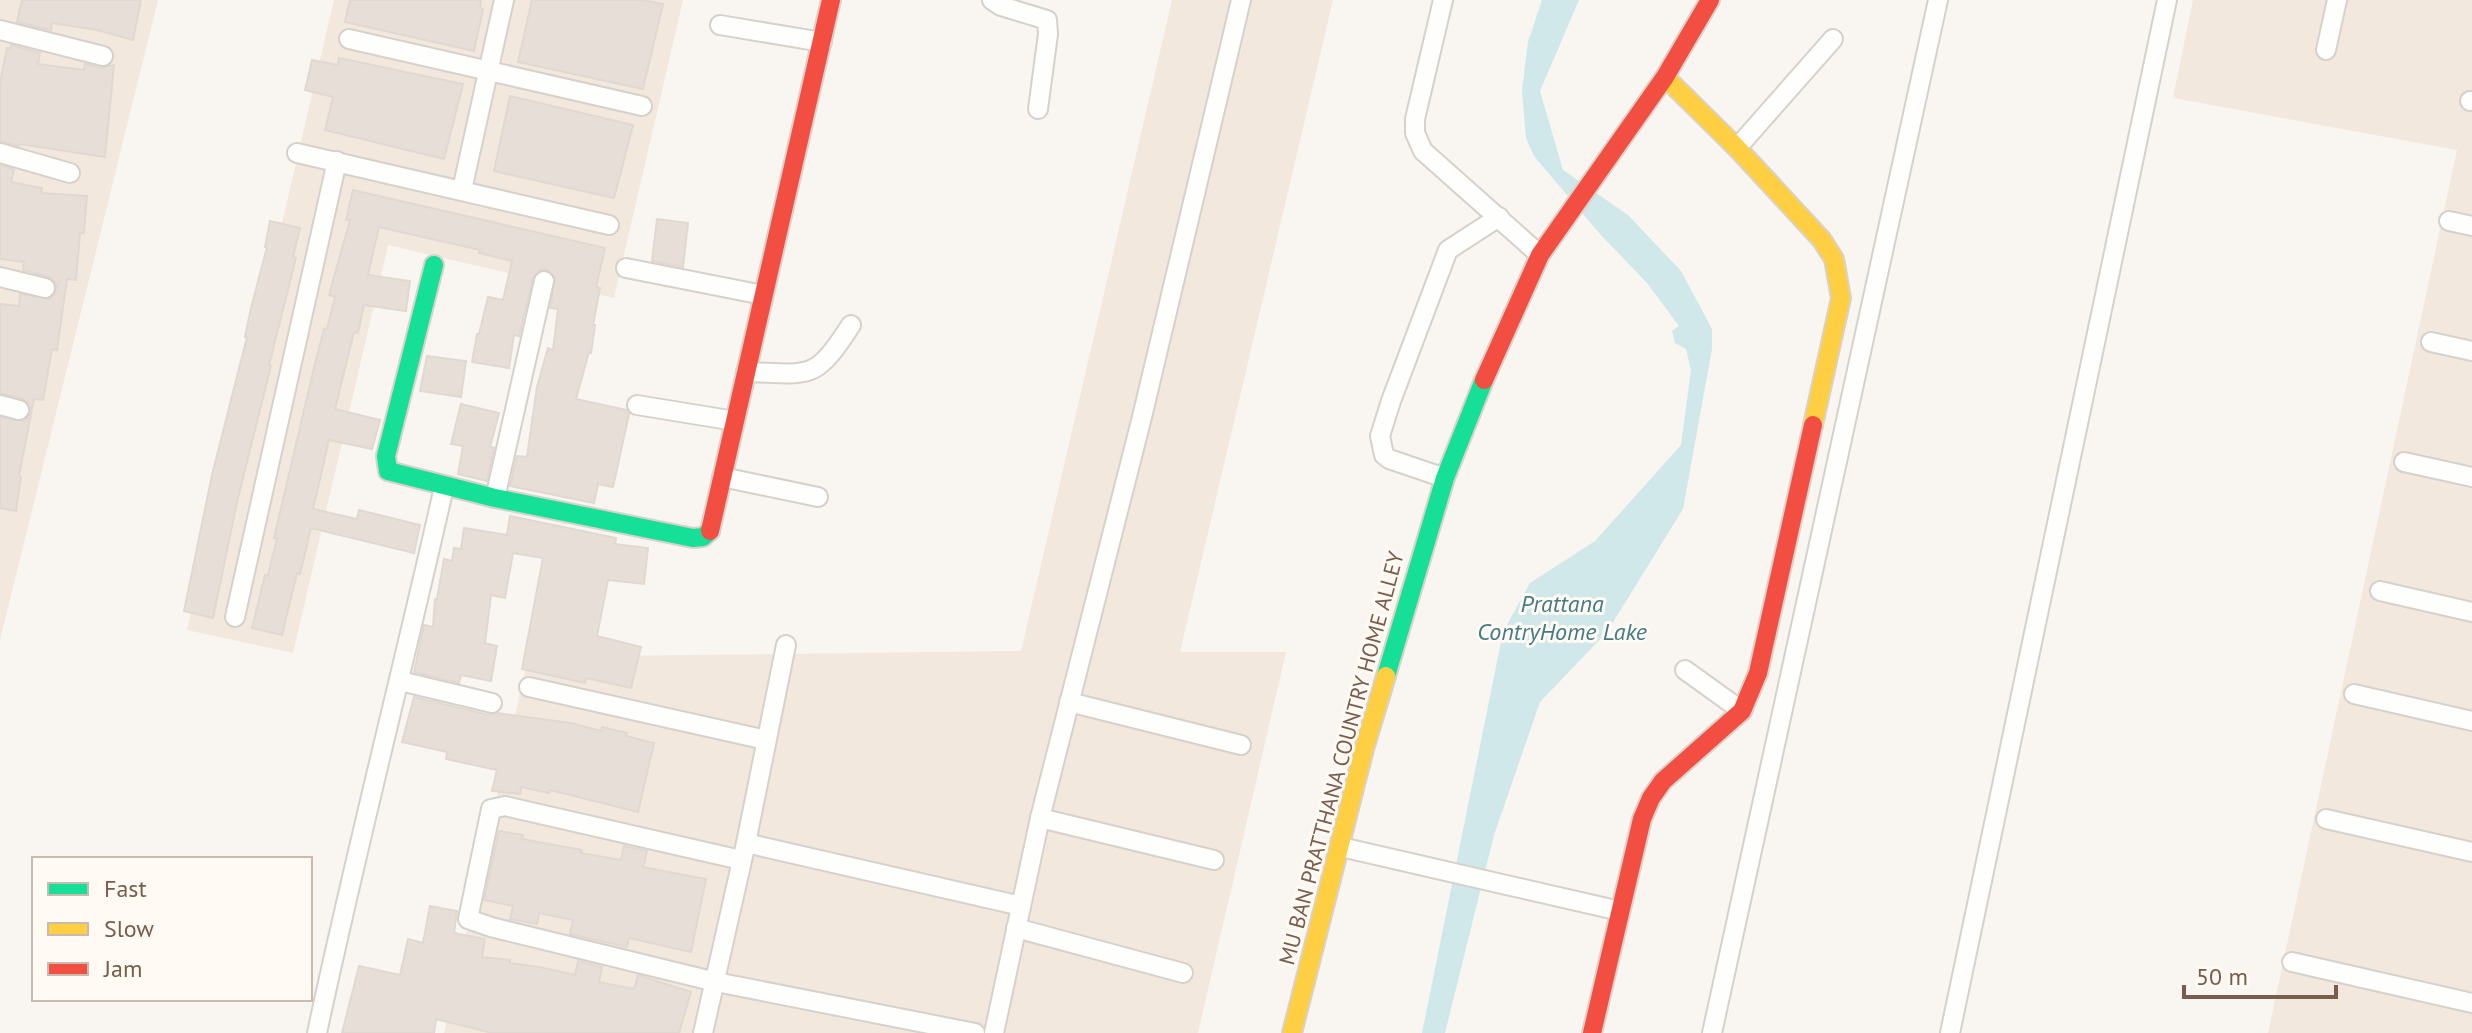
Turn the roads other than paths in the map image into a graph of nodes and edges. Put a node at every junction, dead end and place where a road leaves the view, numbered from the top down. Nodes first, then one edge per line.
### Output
1 (504, 0) edge
2 (831, 0) edge
3 (992, 0) edge
4 (1241, 0) edge
5 (1443, 0) edge
6 (1710, 0) edge
7 (1938, 0) edge
8 (2167, 0) edge
9 (2337, 0) edge
10 (720, 25) dead end
11 (0, 30) edge
12 (349, 39) dead end
13 (1833, 39) dead end
14 (822, 42) junction
15 (2326, 50) dead end
16 (103, 56) dead end
17 (488, 71) junction
18 (1665, 77) junction
19 (642, 106) dead end
20 (1038, 109) dead end
21 (1737, 148) junction
22 (0, 153) edge
23 (297, 153) dead end
24 (337, 161) junction
25 (70, 173) dead end
26 (462, 190) junction
27 (1499, 217) junction
28 (2449, 221) dead end
29 (609, 225) dead end
30 (2472, 226) edge
31 (1540, 255) junction
32 (434, 265) dead end
33 (626, 268) dead end
34 (0, 277) edge
35 (544, 281) dead end
36 (45, 288) dead end
37 (763, 295) junction
38 (851, 325) dead end
39 (2431, 342) dead end
40 (2472, 351) edge
41 (746, 372) junction
42 (0, 405) edge
43 (637, 405) dead end
44 (19, 410) dead end
45 (735, 421) junction
46 (2404, 462) dead end
47 (722, 477) junction
48 (2472, 477) edge
49 (1445, 478) junction
50 (444, 487) junction
51 (818, 497) dead end
52 (495, 498) junction
53 (2380, 591) dead end
54 (2472, 612) edge
55 (235, 617) dead end
56 (786, 645) dead end
57 (1685, 670) dead end
58 (400, 681) junction
59 (529, 687) dead end
60 (2354, 694) dead end
61 (1069, 702) junction
62 (492, 703) dead end
63 (1742, 711) junction
64 (2472, 721) edge
65 (766, 740) junction
66 (1241, 745) dead end
67 (1040, 818) junction
68 (2326, 819) dead end
69 (1341, 847) junction
70 (744, 852) junction
71 (2472, 852) edge
72 (1214, 860) dead end
73 (1021, 906) junction
74 (1620, 911) junction
75 (1016, 928) junction
76 (2292, 962) dead end
77 (1183, 973) dead end
78 (716, 982) junction
79 (2472, 1003) edge
80 (317, 1033) edge
81 (703, 1033) edge
82 (975, 1033) edge
83 (994, 1033) edge
84 (1292, 1033) edge
85 (1592, 1033) edge
86 (1712, 1033) edge
87 (1950, 1033) edge

1 - 17 street
2 - 14 street
3 - 20 street
4 - 61 street
5 - 27 street
6 - 18 street, MU BAN PRATTHANA COUNTRY HOME ALLEY
7 - 86 street
8 - 87 street
9 - 15 street
10 - 14 street
11 - 16 street
12 - 17 street
13 - 21 street
14 - 37 street
17 - 19 street
17 - 26 street
18 - 21 street
18 - 31 street, MU BAN PRATTHANA COUNTRY HOME ALLEY
21 - 63 street
22 - 25 street
23 - 24 street
24 - 26 street
24 - 55 street
26 - 29 street
27 - 31 street
27 - 49 street
28 - 30 street
31 - 49 street, MU BAN PRATTHANA COUNTRY HOME ALLEY
32 - 50 street
33 - 37 street
34 - 36 street
35 - 52 street
37 - 41 street
38 - 41 street
39 - 40 street
41 - 45 street
42 - 44 street
43 - 45 street
45 - 47 street
46 - 48 street
47 - 51 street
47 - 52 street
49 - 69 street, MU BAN PRATTHANA COUNTRY HOME ALLEY
50 - 52 street
50 - 58 street
53 - 54 street
56 - 65 street
57 - 63 street
58 - 62 street
58 - 80 street
59 - 65 street
60 - 64 street
61 - 66 street
61 - 67 street
63 - 74 street
65 - 70 street
67 - 72 street
67 - 73 street
68 - 71 street
69 - 74 street
69 - 84 street, MU BAN PRATTHANA COUNTRY HOME ALLEY
70 - 73 street
70 - 78 street
70 - 78 street
73 - 75 street
74 - 85 street
75 - 77 street
75 - 83 street
76 - 79 street
78 - 81 street
78 - 82 street

